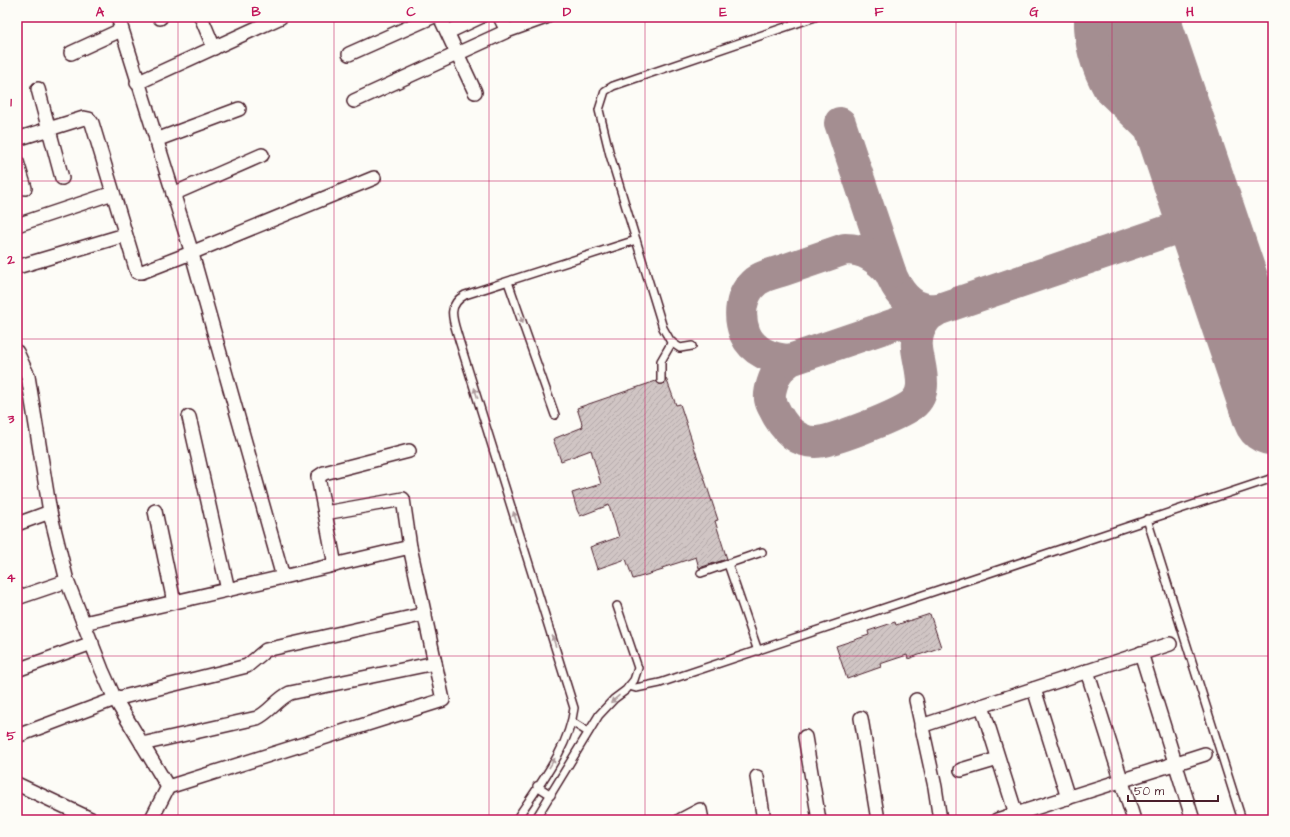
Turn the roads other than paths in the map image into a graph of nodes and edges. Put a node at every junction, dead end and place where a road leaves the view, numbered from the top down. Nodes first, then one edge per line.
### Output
1 (118, 17) edge
2 (201, 17) edge
3 (281, 17) edge
4 (432, 17) edge
5 (440, 17) edge
6 (480, 17) edge
7 (500, 17) edge
8 (546, 17) edge
9 (815, 17) edge
10 (121, 30) junction
11 (507, 31) junction
12 (448, 32) junction
13 (214, 48) junction
14 (71, 52) dead end
15 (458, 53) junction
16 (349, 54) dead end
17 (138, 84) junction
18 (38, 89) dead end
19 (475, 92) dead end
20 (354, 100) dead end
21 (239, 109) dead end
22 (50, 128) junction
23 (17, 139) edge
24 (156, 140) junction
25 (262, 155) dead end
26 (17, 162) edge
27 (62, 178) dead end
28 (374, 178) dead end
29 (25, 188) dead end
30 (113, 193) junction
31 (173, 194) junction
32 (17, 225) edge
33 (125, 235) junction
34 (636, 240) junction
35 (191, 253) junction
36 (17, 268) edge
37 (508, 282) junction
38 (672, 342) junction
39 (692, 346) dead end
40 (17, 352) edge
41 (661, 380) dead end
42 (555, 415) dead end
43 (189, 417) dead end
44 (409, 452) dead end
45 (1273, 478) edge
46 (155, 511) dead end
47 (50, 512) junction
48 (325, 513) junction
49 (1147, 519) junction
50 (17, 524) edge
51 (410, 547) junction
52 (762, 552) dead end
53 (728, 564) junction
54 (335, 565) junction
55 (701, 573) dead end
56 (283, 577) junction
57 (67, 581) junction
58 (228, 590) junction
59 (17, 598) edge
60 (174, 602) junction
61 (617, 606) dead end
62 (424, 614) junction
63 (84, 623) junction
64 (92, 643) junction
65 (1170, 644) dead end
66 (758, 651) junction
67 (1141, 653) junction
68 (435, 663) junction
69 (17, 670) edge
70 (1087, 671) junction
71 (629, 686) junction
72 (1034, 689) junction
73 (115, 698) junction
74 (916, 700) dead end
75 (982, 706) junction
76 (861, 718) dead end
77 (572, 722) junction
78 (922, 726) junction
79 (588, 732) junction
80 (17, 736) edge
81 (805, 737) dead end
82 (142, 744) junction
83 (1205, 754) dead end
84 (998, 759) junction
85 (1175, 763) junction
86 (961, 770) dead end
87 (757, 777) dead end
88 (1122, 780) junction
89 (17, 784) edge
90 (537, 786) junction
91 (168, 787) junction
92 (551, 795) junction
93 (1068, 798) junction
94 (1016, 814) junction
95 (93, 820) edge
96 (151, 820) edge
97 (516, 820) edge
98 (535, 820) edge
99 (681, 820) edge
100 (702, 820) edge
101 (764, 820) edge
102 (820, 820) edge
103 (878, 820) edge
104 (940, 820) edge
105 (997, 820) edge
106 (1134, 820) edge
107 (1193, 820) edge
108 (1242, 820) edge

1 - 10 street
2 - 13 street
3 - 13 street
4 - 16 street
5 - 12 street
6 - 12 street
7 - 11 street
8 - 11 street
9 - 34 lane
10 - 14 street
10 - 17 street
11 - 15 street
12 - 15 street
13 - 17 street
15 - 19 street
15 - 20 street
17 - 24 street
18 - 22 street
21 - 24 street
22 - 23 street
22 - 27 street
22 - 30 street
24 - 31 street
25 - 31 street
26 - 29 street
28 - 35 street
30 - 32 street
30 - 33 street
31 - 35 street
33 - 35 street
33 - 36 street
34 - 37 lane
34 - 38 lane
35 - 56 street
37 -> 42 lane
77 -> 37 lane
38 - 39 lane
38 - 41 lane
40 - 47 street
43 - 58 street
44 - 48 street
45 - 49 lane
46 - 60 street
47 - 50 street
47 - 57 street
48 - 51 street
48 - 54 street
49 - 66 lane
49 - 108 lane
51 - 54 street
51 - 62 street
52 - 53 lane
53 - 55 lane
53 - 66 lane
54 - 56 street
56 - 58 street
57 - 59 street
57 - 63 street
58 - 60 street
60 - 63 street
61 - 71 lane
62 - 68 street
62 - 73 street
63 - 64 street
64 - 69 street
64 - 73 street
65 - 67 street
66 - 71 lane
67 - 70 street
67 - 85 street
68 - 82 street
68 - 91 street
70 - 72 street
70 - 88 street
71 -> 79 lane
72 - 75 street
72 - 93 street
73 - 80 street
73 - 82 street
74 - 78 street
75 - 78 street
75 - 84 street
76 - 103 street
77 - 79 lane
90 -> 77 lane
78 - 104 street
79 - 92 lane
81 - 102 street
82 - 91 street
83 - 85 street
84 - 86 street
84 - 94 street
85 - 88 street
85 - 107 street
87 - 101 street
88 - 93 street
88 - 106 street
89 - 95 street
90 - 92 lane
90 - 97 lane
91 - 96 street
92 - 98 lane
93 - 94 street
94 - 105 street
99 - 100 street

